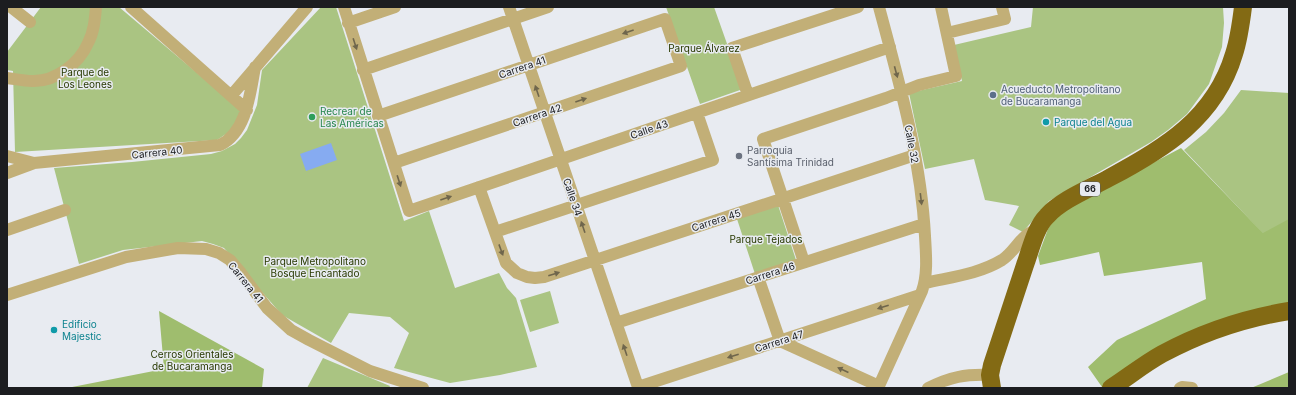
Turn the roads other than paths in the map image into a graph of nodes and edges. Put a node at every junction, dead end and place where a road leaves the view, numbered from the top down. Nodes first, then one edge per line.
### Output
1 (11, 7) edge
2 (96, 7) edge
3 (131, 7) edge
4 (344, 7) edge
5 (395, 7) edge
6 (509, 7) edge
7 (548, 7) edge
8 (858, 7) edge
9 (879, 7) edge
10 (941, 7) edge
11 (1002, 7) edge
12 (1233, 7) edge
13 (1244, 7) edge
14 (304, 9) edge
15 (513, 19) junction
16 (30, 22) dead end
17 (348, 23) junction
18 (947, 33) junction
19 (1238, 38) junction
20 (890, 47) junction
21 (528, 65) junction
22 (681, 66) joint
23 (255, 67) junction
24 (364, 70) junction
25 (7, 78) edge
26 (902, 92) junction
27 (748, 95) junction
28 (231, 96) junction
29 (247, 110) junction
30 (544, 112) junction
31 (697, 113) junction
32 (378, 116) junction
33 (915, 155) junction
34 (7, 156) edge
35 (560, 159) junction
36 (34, 163) junction
37 (394, 164) junction
38 (7, 173) edge
39 (479, 187) junction
40 (783, 198) junction
41 (576, 205) junction
42 (65, 210) dead end
43 (924, 224) junction
44 (1039, 229) junction
45 (7, 230) edge
46 (495, 232) junction
47 (595, 260) junction
48 (804, 262) junction
49 (758, 277) junction
50 (925, 283) junction
51 (7, 295) edge
52 (920, 295) junction
53 (1289, 311) edge
54 (616, 323) junction
55 (780, 341) junction
56 (991, 381) edge
57 (1119, 386) edge
58 (638, 387) edge
59 (878, 387) edge
60 (423, 388) edge
61 (928, 388) edge
62 (1180, 388) edge
63 (1192, 388) edge

1 - 16 street
2 - 25 street
3 - 28 street
4 - 17 street
5 - 17 street
6 - 15 street, Calle 34
7 - 15 street
8 - 27 street
9 - 20 street, Calle 32
10 - 18 street
11 - 18 street
12 - 19 highway, 66
13 - 19 highway, 66
14 - 23 street
15 - 21 street, Calle 34
15 - 24 street
17 -> 24 street
18 - 26 street
19 - 44 highway, 66
20 -> 26 street, Calle 32
20 - 27 street, Calle 43
22 -> 21 street, Carrera 41
30 -> 21 street, Calle 34
21 - 32 street, Carrera 41
30 -> 22 street, Carrera 42
23 - 28 street
23 - 29 street, Carrera 40
24 - 32 street
26 - 33 street, Calle 32
26 - 40 street
27 - 31 street, Calle 43
28 - 29 street
29 - 36 street, Carrera 40
30 - 35 street, Calle 34
30 - 37 street, Carrera 42
31 - 35 street, Calle 43
31 - 41 street
32 - 37 street
33 - 40 street, Carrera 45
33 -> 43 street, Calle 32
34 - 36 street
35 - 39 street, Calle 43
35 - 41 street, Calle 34
36 - 38 street, Carrera 40
37 -> 39 street, Calle 43
39 - 46 street
40 - 47 street, Carrera 45
40 - 48 street
41 - 46 street
47 -> 41 street, Calle 34
42 - 45 street
43 - 48 street, Carrera 46
43 - 50 street, Calle 32
44 - 50 street
44 - 56 highway, 66
46 -> 47 street, Carrera 45
47 - 54 street, Calle 34
48 - 49 street, Carrera 46
49 - 54 street, Carrera 46
49 - 55 street
50 - 52 street
51 - 60 street, Carrera 41
52 -> 55 street, Carrera 47
52 - 59 street
53 - 57 highway
58 -> 54 street, Calle 34
55 -> 58 street, Carrera 47
59 -> 55 street
56 - 61 street
62 - 63 street

